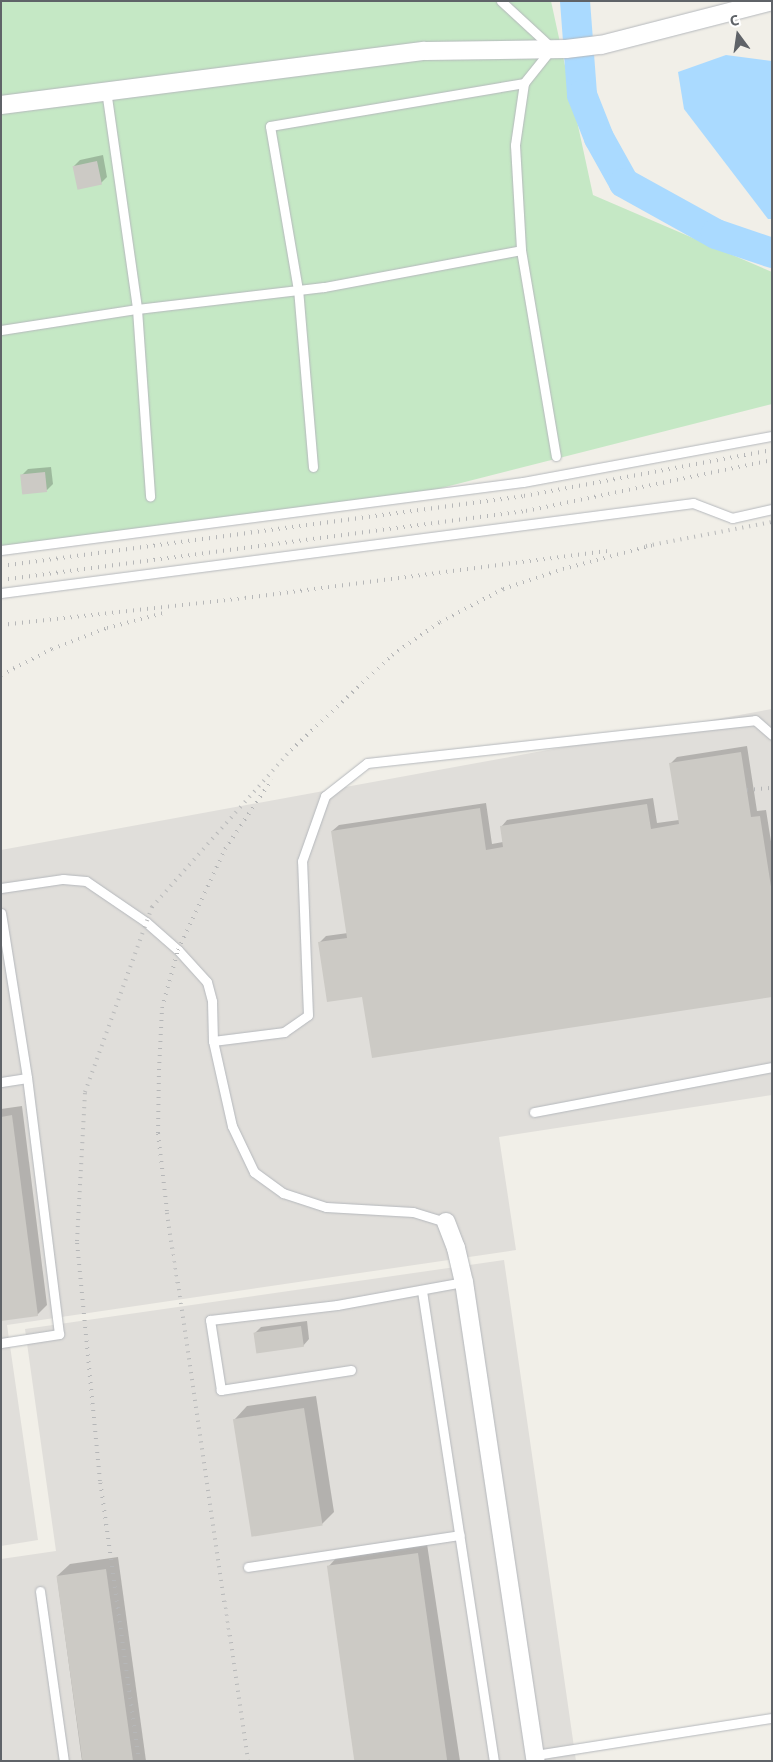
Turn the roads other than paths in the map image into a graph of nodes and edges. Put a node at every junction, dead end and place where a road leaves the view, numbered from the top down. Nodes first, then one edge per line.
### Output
1 (501, 1) edge
2 (772, 1) edge
3 (559, 49) junction
4 (524, 83) junction
5 (106, 90) junction
6 (1, 105) edge
7 (521, 250) junction
8 (298, 290) junction
9 (138, 309) junction
10 (1, 330) edge
11 (772, 436) edge
12 (556, 456) dead end
13 (313, 467) dead end
14 (150, 497) dead end
15 (772, 509) edge
16 (1, 550) edge
17 (1, 593) edge
18 (772, 735) edge
19 (1, 888) edge
20 (1, 913) edge
21 (213, 1041) junction
22 (772, 1067) edge
23 (27, 1078) junction
24 (1, 1082) edge
25 (534, 1112) dead end
26 (446, 1222) joint
27 (464, 1282) junction
28 (422, 1291) junction
29 (1, 1343) edge
30 (351, 1370) dead end
31 (460, 1535) junction
32 (248, 1567) dead end
33 (40, 1591) dead end
34 (772, 1718) edge
35 (535, 1758) edge
36 (64, 1761) edge
37 (494, 1761) edge

1 - 3 lane
2 - 3 street
3 - 4 lane
3 - 5 street
4 - 7 lane
4 - 8 lane
5 - 6 street
5 - 9 lane
7 - 8 lane
7 - 12 lane
8 - 9 lane
8 - 13 lane
9 - 10 lane
9 - 14 lane
11 - 16 lane
15 - 17 lane
18 - 21 lane
19 - 21 lane
20 - 23 lane
21 - 26 lane
22 - 25 lane
23 - 24 lane
23 - 29 lane
26 - 27 street
27 - 28 lane
27 - 35 street
28 - 30 lane
28 - 31 lane
31 - 32 lane
31 - 37 lane
33 - 36 lane
34 - 35 lane

